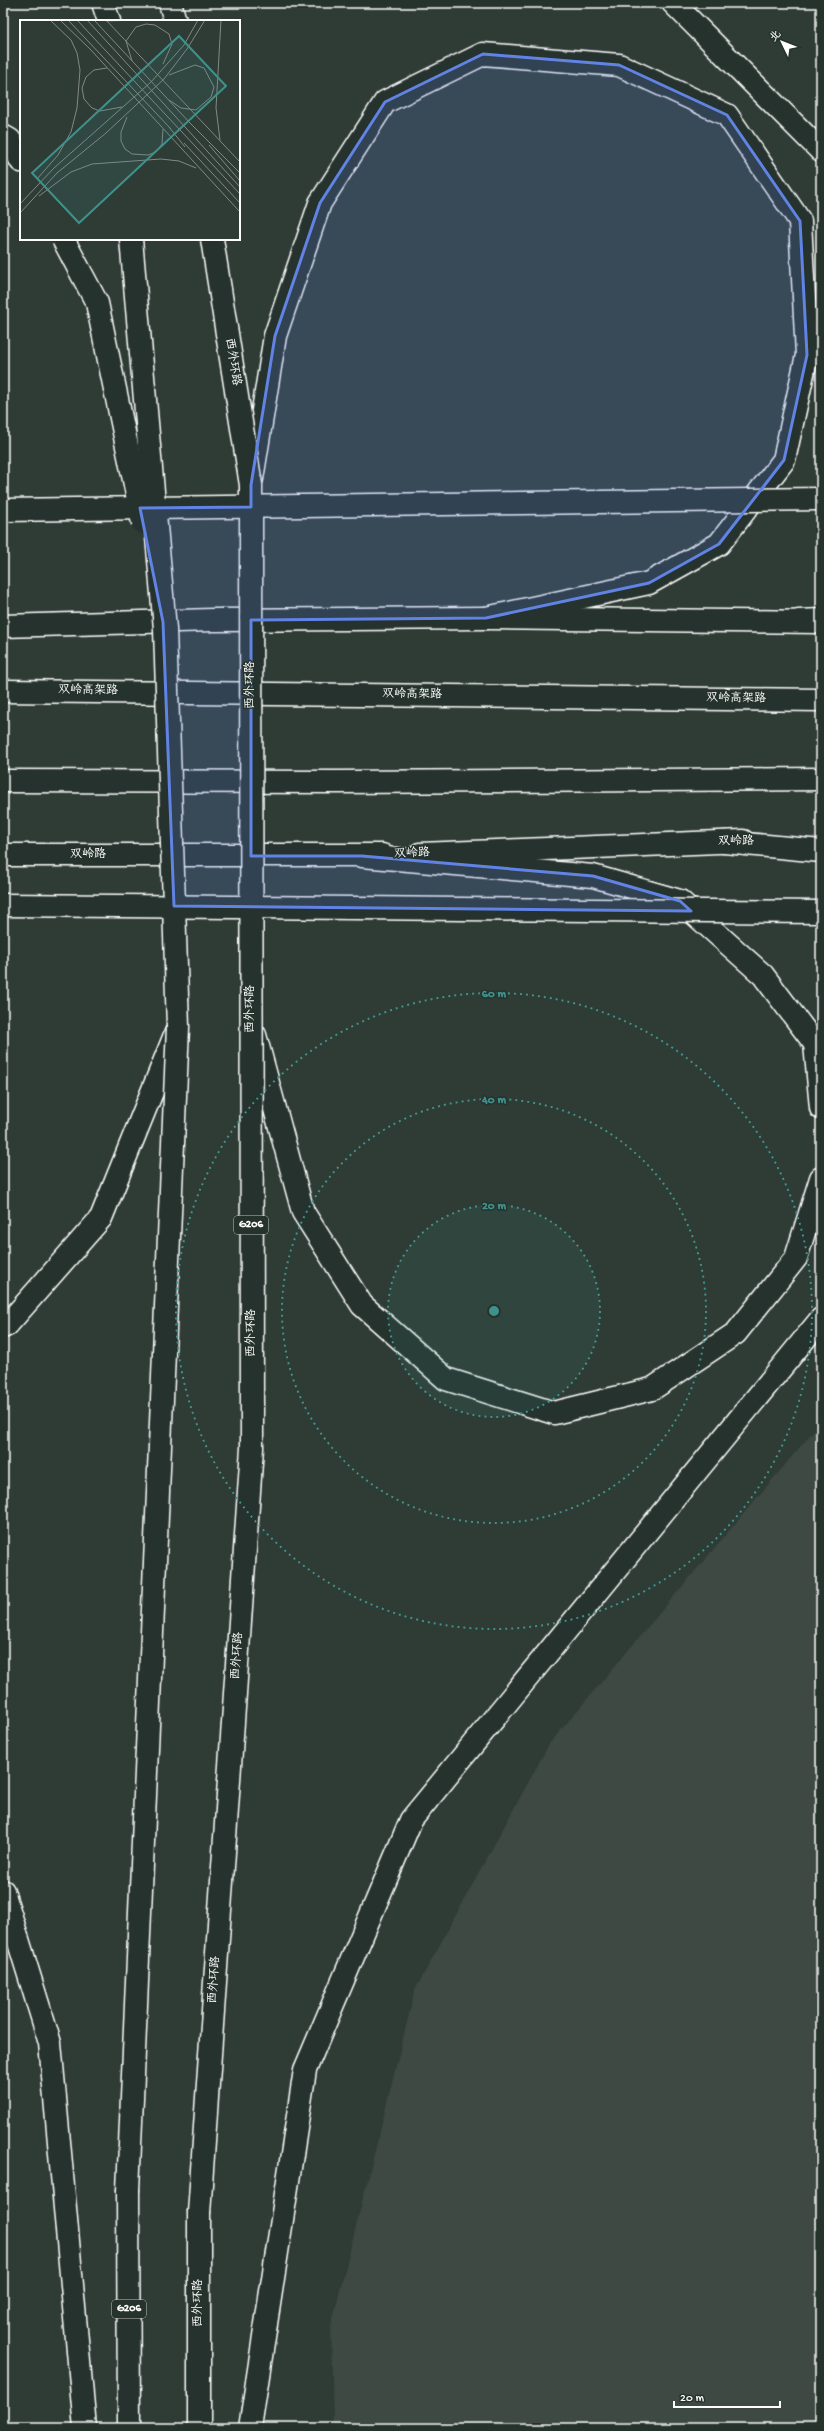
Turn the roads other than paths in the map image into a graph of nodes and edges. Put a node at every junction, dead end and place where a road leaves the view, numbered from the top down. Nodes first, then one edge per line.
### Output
1 (103, 3) edge
2 (170, 3) edge
3 (673, 3) edge
4 (108, 20) edge
5 (175, 20) edge
6 (3, 136) edge
7 (821, 151) edge
8 (20, 159) edge
9 (63, 240) edge
10 (131, 240) edge
11 (212, 240) edge
12 (251, 485) junction
13 (821, 499) edge
14 (3, 510) edge
15 (486, 618) junction
16 (821, 620) edge
17 (3, 626) edge
18 (165, 629) junction
19 (3, 690) edge
20 (821, 700) edge
21 (821, 779) edge
22 (3, 781) edge
23 (821, 840) edge
24 (724, 842) junction
25 (821, 851) edge
26 (3, 855) edge
27 (362, 856) junction
28 (3, 905) edge
29 (821, 912) edge
30 (251, 1021) junction
31 (178, 1027) junction
32 (821, 1108) edge
33 (821, 1178) edge
34 (821, 1319) edge
35 (3, 1327) edge
36 (3, 1891) edge
37 (85, 2428) edge
38 (129, 2428) edge
39 (199, 2428) edge
40 (250, 2428) edge

1 - 4 main road
2 - 5 main road
3 - 7 main road
6 - 8 main road
9 - 18 main road, bridge
10 - 18 main road, G206, bridge
11 - 12 main road, 西外环路 / G206, bridge
12 - 15 main road, bridge
12 - 30 main road, 西外环路 / G206, bridge
13 - 14 main road, bridge
15 - 16 main road
15 - 17 main road
18 - 31 main road, G206, bridge
19 - 20 main road, 双岭高架路
21 - 22 main road
23 - 24 main road, 双岭路
24 - 25 main road
24 - 27 main road, 双岭路
26 - 27 main road, 双岭路
27 - 32 main road
28 - 29 main road, bridge
30 - 33 main road, bridge
30 - 39 main road, 西外环路 / G206, bridge
31 - 35 main road
31 - 38 main road, G206, bridge
34 - 40 main road
36 - 37 main road

